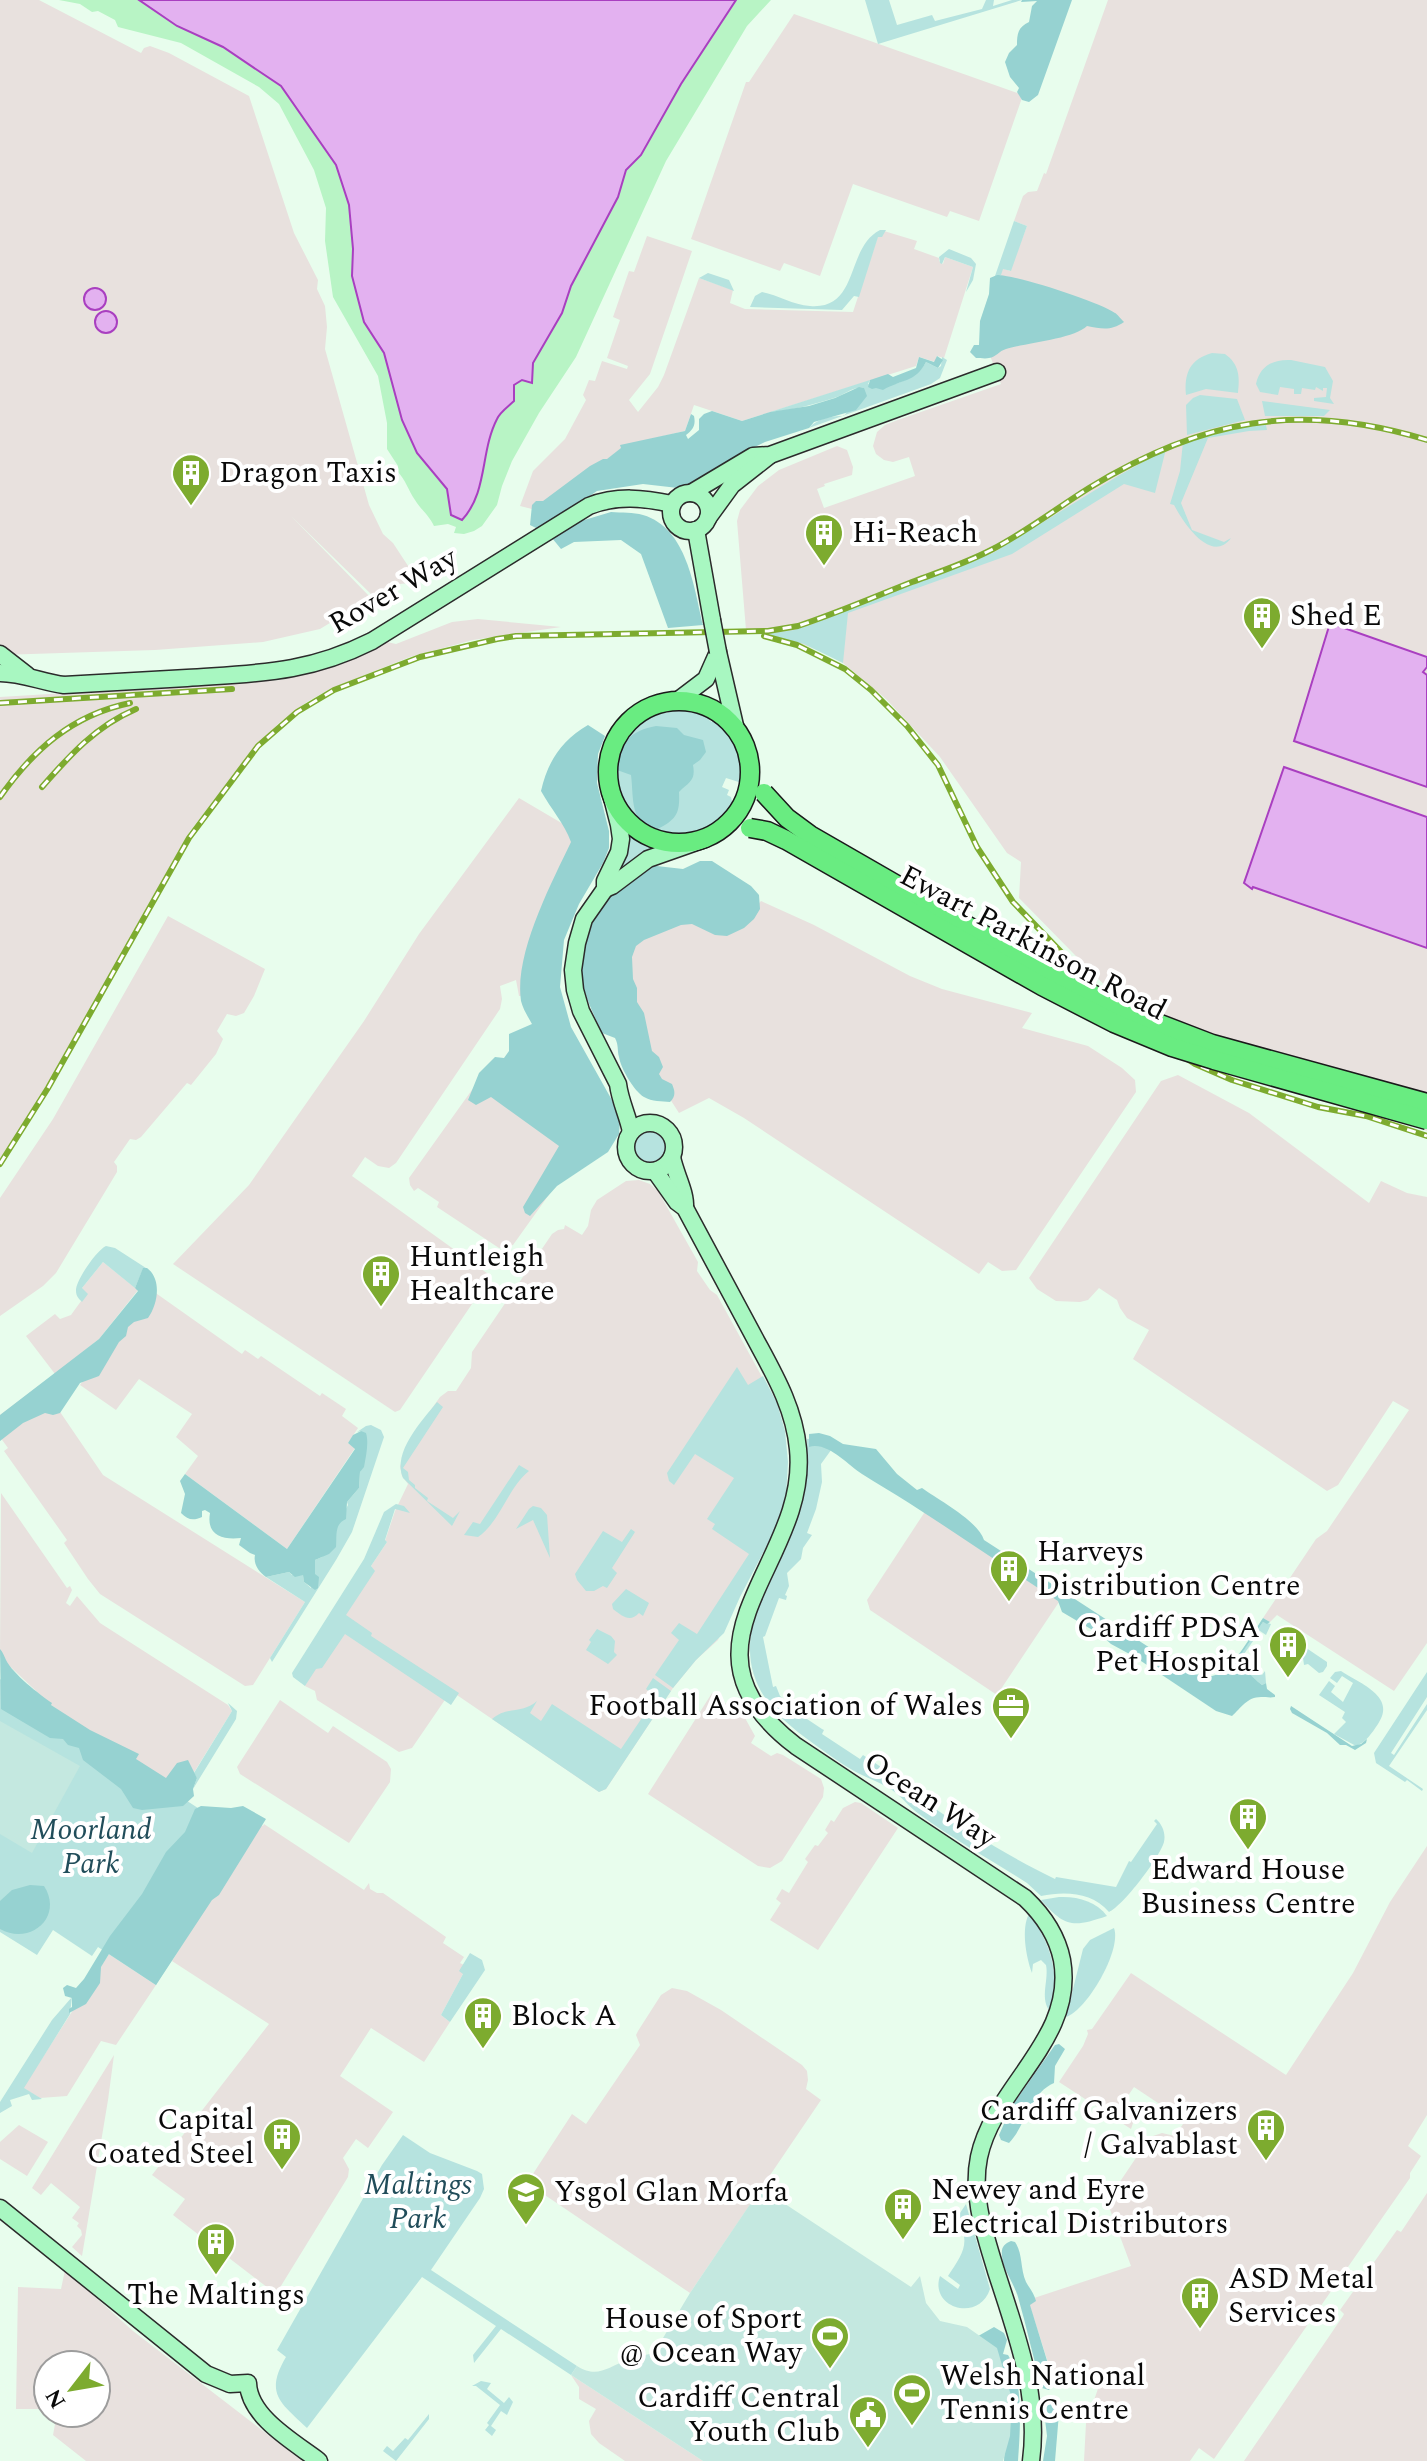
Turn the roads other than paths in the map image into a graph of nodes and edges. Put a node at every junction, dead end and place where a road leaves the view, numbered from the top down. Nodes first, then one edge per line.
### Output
1 (997, 372) dead end
2 (770, 455) junction
3 (691, 493) junction
4 (672, 504) junction
5 (702, 524) junction
6 (718, 652) junction
7 (0, 654) edge
8 (0, 673) edge
9 (28, 676) junction
10 (677, 701) junction
11 (736, 730) junction
12 (751, 765) junction
13 (610, 790) junction
14 (710, 837) junction
15 (605, 889) junction
16 (618, 1084) junction
17 (1427, 1103) edge
18 (1427, 1120) edge
19 (653, 1123) junction
20 (631, 1132) junction
21 (672, 1157) junction
22 (655, 1171) junction
23 (685, 1208) junction
24 (0, 2208) edge
25 (319, 2461) edge
26 (1031, 2461) edge

1 - 2 street
2 - 3 street
2 - 5 street
3 - 4 street
3 - 5 street
4 - 5 street
4 - 9 street, Rover Way
5 - 6 street, bridge
6 - 10 street
6 - 11 street
7 - 9 street, Rover Way
8 - 9 street, Rover Way
10 - 11 main road
10 - 13 main road
11 - 12 main road
12 - 14 main road
12 - 17 main road, Ewart Parkinson Road, bridge
13 - 14 main road
13 - 15 street
14 - 15 street
14 - 18 main road, Ewart Parkinson Road, bridge
15 - 16 street
16 - 19 street
16 - 20 street
19 - 20 street
19 - 21 street
20 - 22 street
21 - 22 street
21 - 23 street, Ocean Way
22 - 23 street, Ocean Way
23 - 26 street, Ocean Way
24 - 25 street

